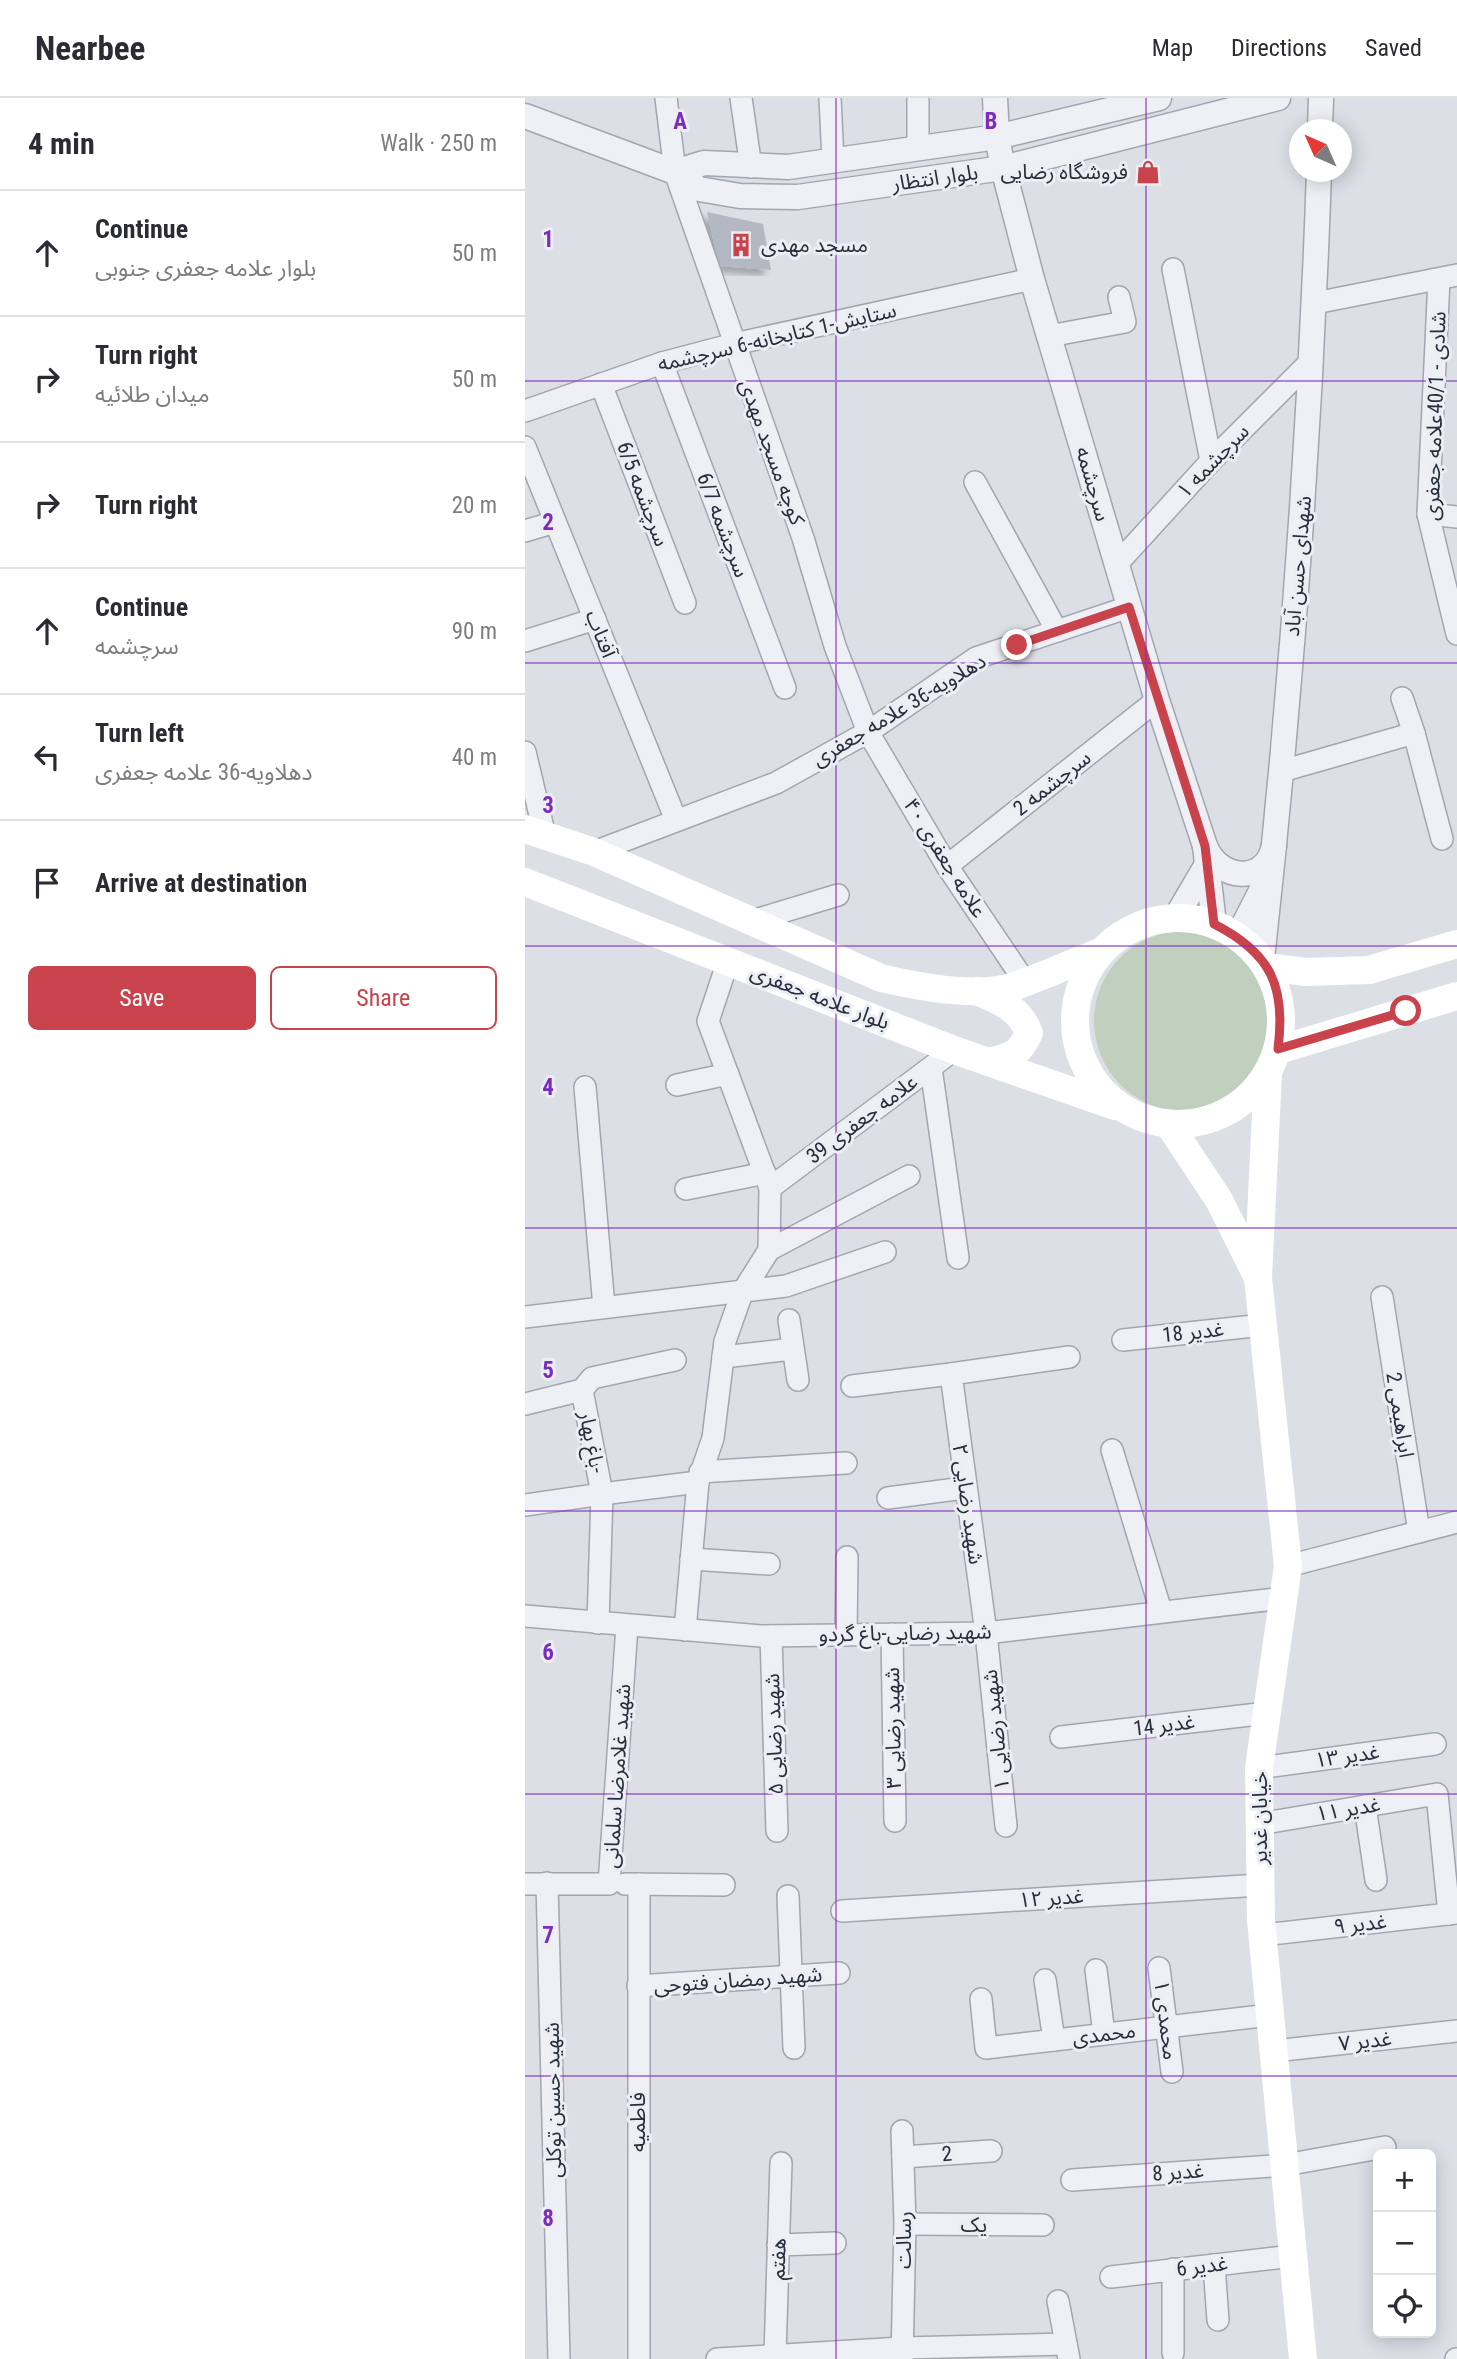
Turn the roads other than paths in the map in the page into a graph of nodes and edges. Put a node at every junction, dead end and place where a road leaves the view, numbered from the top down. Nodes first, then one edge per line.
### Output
1 (666, 98) edge
2 (741, 98) edge
3 (830, 98) edge
4 (918, 98) edge
5 (995, 98) edge
6 (1159, 98) edge
7 (1277, 98) edge
8 (1321, 98) edge
9 (525, 116) edge
10 (1320, 119) edge
11 (997, 137) junction
12 (918, 148) junction
13 (833, 161) junction
14 (751, 167) junction
15 (1003, 168) junction
16 (675, 172) junction
17 (1319, 182) edge
18 (1173, 269) dead end
19 (1448, 277) edge
20 (1033, 279) junction
21 (1119, 297) dead end
22 (1315, 303) junction
23 (1049, 336) junction
24 (734, 344) junction
25 (1312, 360) junction
26 (662, 363) junction
27 (601, 384) junction
28 (525, 411) edge
29 (525, 447) edge
30 (1211, 461) junction
31 (975, 482) dead end
32 (1428, 514) junction
33 (1457, 517) edge
34 (555, 522) junction
35 (525, 531) edge
36 (1117, 564) junction
37 (685, 603) dead end
38 (1129, 607) junction
39 (594, 619) junction
40 (1058, 631) junction
41 (1457, 634) edge
42 (525, 641) edge
43 (785, 688) dead end
44 (1402, 698) dead end
45 (1157, 700) junction
46 (868, 732) junction
47 (1414, 733) junction
48 (525, 752) edge
49 (1282, 771) junction
50 (676, 820) junction
51 (535, 832) edge
52 (1442, 839) dead end
53 (1276, 840) junction
54 (594, 852) junction
55 (1205, 856) junction
56 (947, 866) junction
57 (1272, 868) junction
58 (525, 882) edge
59 (838, 895) dead end
60 (1176, 917) junction
61 (752, 922) junction
62 (1226, 930) junction
63 (1457, 944) edge
64 (1100, 952) junction
65 (728, 961) junction
66 (1264, 963) junction
67 (1025, 982) junction
68 (975, 990) junction
69 (1457, 996) edge
70 (954, 1050) junction
71 (1273, 1061) junction
72 (989, 1062) junction
73 (931, 1068) junction
74 (728, 1074) junction
75 (677, 1086) dead end
76 (585, 1087) dead end
77 (1116, 1106) junction
78 (1170, 1126) junction
79 (909, 1176) dead end
80 (768, 1181) junction
81 (685, 1189) dead end
82 (769, 1250) junction
83 (885, 1252) dead end
84 (958, 1258) dead end
85 (1258, 1278) junction
86 (742, 1293) junction
87 (1382, 1297) dead end
88 (604, 1307) junction
89 (525, 1317) edge
90 (789, 1320) dead end
91 (1263, 1325) junction
92 (1123, 1340) dead end
93 (793, 1349) junction
94 (723, 1357) junction
95 (1069, 1357) dead end
96 (675, 1360) dead end
97 (951, 1374) junction
98 (798, 1380) dead end
99 (852, 1385) dead end
100 (582, 1390) junction
101 (525, 1404) edge
102 (1112, 1450) dead end
103 (846, 1463) dead end
104 (699, 1477) junction
105 (964, 1488) junction
106 (601, 1494) junction
107 (888, 1498) dead end
108 (525, 1505) edge
109 (1457, 1522) edge
110 (1419, 1532) junction
111 (847, 1557) dead end
112 (691, 1559) junction
113 (769, 1564) dead end
114 (1288, 1566) junction
115 (1283, 1598) junction
116 (1161, 1611) junction
117 (525, 1616) edge
118 (598, 1623) junction
119 (628, 1626) junction
120 (685, 1630) junction
121 (986, 1633) junction
122 (892, 1634) junction
123 (846, 1635) junction
124 (771, 1636) junction
125 (1267, 1713) junction
126 (1061, 1737) dead end
127 (1435, 1744) dead end
128 (1259, 1768) junction
129 (1365, 1806) junction
130 (895, 1821) dead end
131 (1258, 1824) junction
132 (1006, 1826) dead end
133 (777, 1832) dead end
134 (1376, 1880) dead end
135 (547, 1883) junction
136 (525, 1884) edge
137 (609, 1884) junction
138 (639, 1884) junction
139 (725, 1885) dead end
140 (1260, 1885) junction
141 (788, 1896) dead end
142 (842, 1911) dead end
143 (1453, 1914) edge
144 (1263, 1935) junction
145 (1159, 1968) dead end
146 (1096, 1970) dead end
147 (839, 1973) dead end
148 (790, 1976) junction
149 (1045, 1980) dead end
150 (638, 1986) junction
151 (981, 1999) dead end
152 (1270, 2015) junction
153 (1166, 2027) junction
154 (1457, 2031) edge
155 (1104, 2034) junction
156 (1054, 2040) junction
157 (794, 2048) dead end
158 (1274, 2051) junction
159 (1172, 2072) dead end
160 (902, 2131) dead end
161 (1385, 2147) dead end
162 (991, 2151) dead end
163 (903, 2157) junction
164 (781, 2163) dead end
165 (1285, 2165) junction
166 (1072, 2179) dead end
167 (905, 2224) junction
168 (1043, 2225) dead end
169 (835, 2243) dead end
170 (778, 2245) junction
171 (1293, 2256) junction
172 (1214, 2265) junction
173 (1173, 2269) junction
174 (1111, 2277) dead end
175 (1058, 2301) dead end
176 (1218, 2320) dead end
177 (1068, 2352) edge
178 (1173, 2353) dead end
179 (902, 2354) edge
180 (775, 2355) junction
181 (559, 2359) edge
182 (639, 2359) edge
183 (717, 2359) edge
184 (1303, 2359) edge

1 - 16 street, کوچه مسجد مهدی
2 - 14 street
3 - 13 street
4 - 12 street
5 - 11 street, سرچشمه
6 - 11 street, بلوار انتظار
7 - 15 street, بلوار انتظار
8 - 10 street
9 - 16 street, بلوار انتظار
11 - 12 street, بلوار انتظار
11 - 15 street, سرچشمه
12 - 13 street, بلوار انتظار
13 - 14 street, بلوار انتظار
14 - 16 street, بلوار انتظار
15 - 16 street, بلوار انتظار
15 - 20 street, سرچشمه
16 - 24 street, کوچه مسجد مهدی
17 - 22 street, شهدای حسن آباد
18 - 30 street
19 - 22 street
19 - 32 street, شادی - 40/1علامه جعفری
20 - 23 street, سرچشمه
20 - 24 street, ستایش-1 کتابخانه-6 سرچشمه
21 - 23 street
22 - 25 street, شهدای حسن آباد
23 - 36 street, سرچشمه
24 - 26 street, ستایش-1 کتابخانه-6 سرچشمه
24 - 46 street, کوچه مسجد مهدی
25 - 30 street, سرچشمه ۱
25 - 49 street, شهدای حسن آباد
26 - 27 street, ستایش-1 کتابخانه-6 سرچشمه
26 - 43 street, سرچشمه 6/7
27 - 28 street, ستایش-1 کتابخانه-6 سرچشمه
27 - 37 street, سرچشمه 6/5
29 - 34 street, آفتاب
30 - 36 street, سرچشمه ۱
31 - 40 street
32 - 33 street
32 - 41 street, شادی - 40/1علامه جعفری
34 - 35 street
34 - 39 street, آفتاب
36 - 38 street, سرچشمه
38 - 40 street, دهلاویه-36 علامه جعفری
38 - 45 street, سرچشمه
39 - 42 street
39 - 50 street, آفتاب
40 - 46 street, دهلاویه-36 علامه جعفری
44 - 47 street
45 - 55 street, سرچشمه
45 - 56 street, سرچشمه 2
46 - 50 street, دهلاویه-36 علامه جعفری
46 - 56 street, علامه جعفری ۴۰
47 - 49 street
47 - 52 street
48 - 51 street
49 - 53 street, شهدای حسن آباد
50 - 54 street, دهلاویه-36 علامه جعفری
51 - 54 main road, بلوار علامه جعفری
53 - 55 street
53 - 57 street, شهدای حسن آباد
54 - 61 main road, بلوار علامه جعفری
55 - 60 street
55 - 62 street
56 - 67 street, علامه جعفری ۴۰
57 - 62 street
57 - 66 street, شهدای حسن آباد
58 - 65 main road, بلوار علامه جعفری
59 - 61 street
60 - 62 main road
60 - 64 main road
61 - 68 main road, بلوار علامه جعفری
62 - 66 main road
63 - 66 main road
64 - 67 main road, بلوار علامه جعفری
64 - 77 main road
65 - 70 main road, بلوار علامه جعفری
65 - 74 street
66 - 71 main road
67 - 68 main road, بلوار علامه جعفری
68 - 72 main road
69 - 71 main road
70 - 72 main road, بلوار علامه جعفری
70 - 73 street, علامه جعفری 39
71 - 78 main road
71 - 85 main road
72 - 77 main road, بلوار علامه جعفری
73 - 80 street, علامه جعفری 39
73 - 84 street
74 - 75 street
74 - 80 street
76 - 88 street
77 - 78 main road
78 - 85 main road
79 - 82 street
80 - 81 street
80 - 82 street
82 - 86 street
83 - 86 street
85 - 91 main road, خیابان غدیر
86 - 88 street
86 - 94 street
87 - 110 street, ابراهیمی 2
88 - 89 street
90 - 93 street
91 - 92 street, غدیر 18
91 - 114 main road, خیابان غدیر
93 - 94 street
93 - 98 street
94 - 104 street
95 - 97 street
96 - 100 street
97 - 99 street
97 - 105 street, شهید رضایی ۲
100 - 101 street
100 - 106 street, باغ بهار-
102 - 116 street
103 - 104 street
104 - 106 street
104 - 112 street
105 - 107 street
105 - 121 street, شهید رضایی ۲
106 - 108 street
106 - 118 street, باغ بهار-
109 - 110 street
110 - 114 street
111 - 123 street
112 - 113 street
112 - 120 street
114 - 115 main road, خیابان غدیر
115 - 116 street, شهید رضایی-باغ گردو
115 - 125 main road, خیابان غدیر
116 - 121 street, شهید رضایی-باغ گردو
117 - 118 street, شهید رضایی-باغ گردو
118 - 119 street, شهید رضایی-باغ گردو
119 - 120 street, شهید رضایی-باغ گردو
119 - 137 street, شهید غلامرضا سلمانی
120 - 124 street, شهید رضایی-باغ گردو
121 - 122 street, شهید رضایی-باغ گردو
121 - 132 street, شهید رضایی ۱
122 - 123 street, شهید رضایی-باغ گردو
122 - 130 street, شهید رضایی ۳
123 - 124 street, شهید رضایی-باغ گردو
124 - 133 street, شهید رضایی ۵
125 - 126 street, غدیر 14
125 - 128 main road, خیابان غدیر
127 - 128 street, غدیر ۱۳
128 - 131 main road, خیابان غدیر
129 - 131 street, غدیر ۱۱
129 - 134 street
129 - 143 street, غدیر ۱۱
131 - 140 main road, خیابان غدیر
135 - 136 street, شهید غلامرضا سلمانی
135 - 137 street, شهید غلامرضا سلمانی
135 - 181 street, شهید حسین توکلی
137 - 138 street
138 - 139 street
138 - 150 street, فاطمیه
140 - 142 street, غدیر ۱۲
140 - 144 main road, خیابان غدیر
141 - 148 street
143 - 144 street, غدیر ۹
144 - 152 main road, خیابان غدیر
145 - 153 street, محمدی ۱
146 - 155 street
147 - 148 street, شهید رمضان فتوحی
148 - 150 street, شهید رمضان فتوحی
148 - 157 street
149 - 156 street
150 - 182 street, فاطمیه
151 - 156 street, محمدی
152 - 153 street, محمدی
152 - 158 main road, خیابان غدیر
153 - 155 street, محمدی
153 - 159 street, محمدی ۱
154 - 158 street, غدیر ۷
155 - 156 street, محمدی
158 - 165 main road, خیابان غدیر
160 - 163 street, رسالت
161 - 165 street, غدیر 8
162 - 163 street, 2
163 - 167 street, رسالت
164 - 170 street, هفتم
165 - 166 street, غدیر 8
165 - 171 main road, خیابان غدیر
167 - 168 street, یک
167 - 179 street, رسالت
169 - 170 street
170 - 180 street, هفتم
171 - 172 street, غدیر 6
171 - 184 main road, خیابان غدیر
172 - 173 street, غدیر 6
172 - 176 street
173 - 174 street, غدیر 6
173 - 178 street
175 - 177 street
177 - 179 street
179 - 180 street
180 - 183 street

